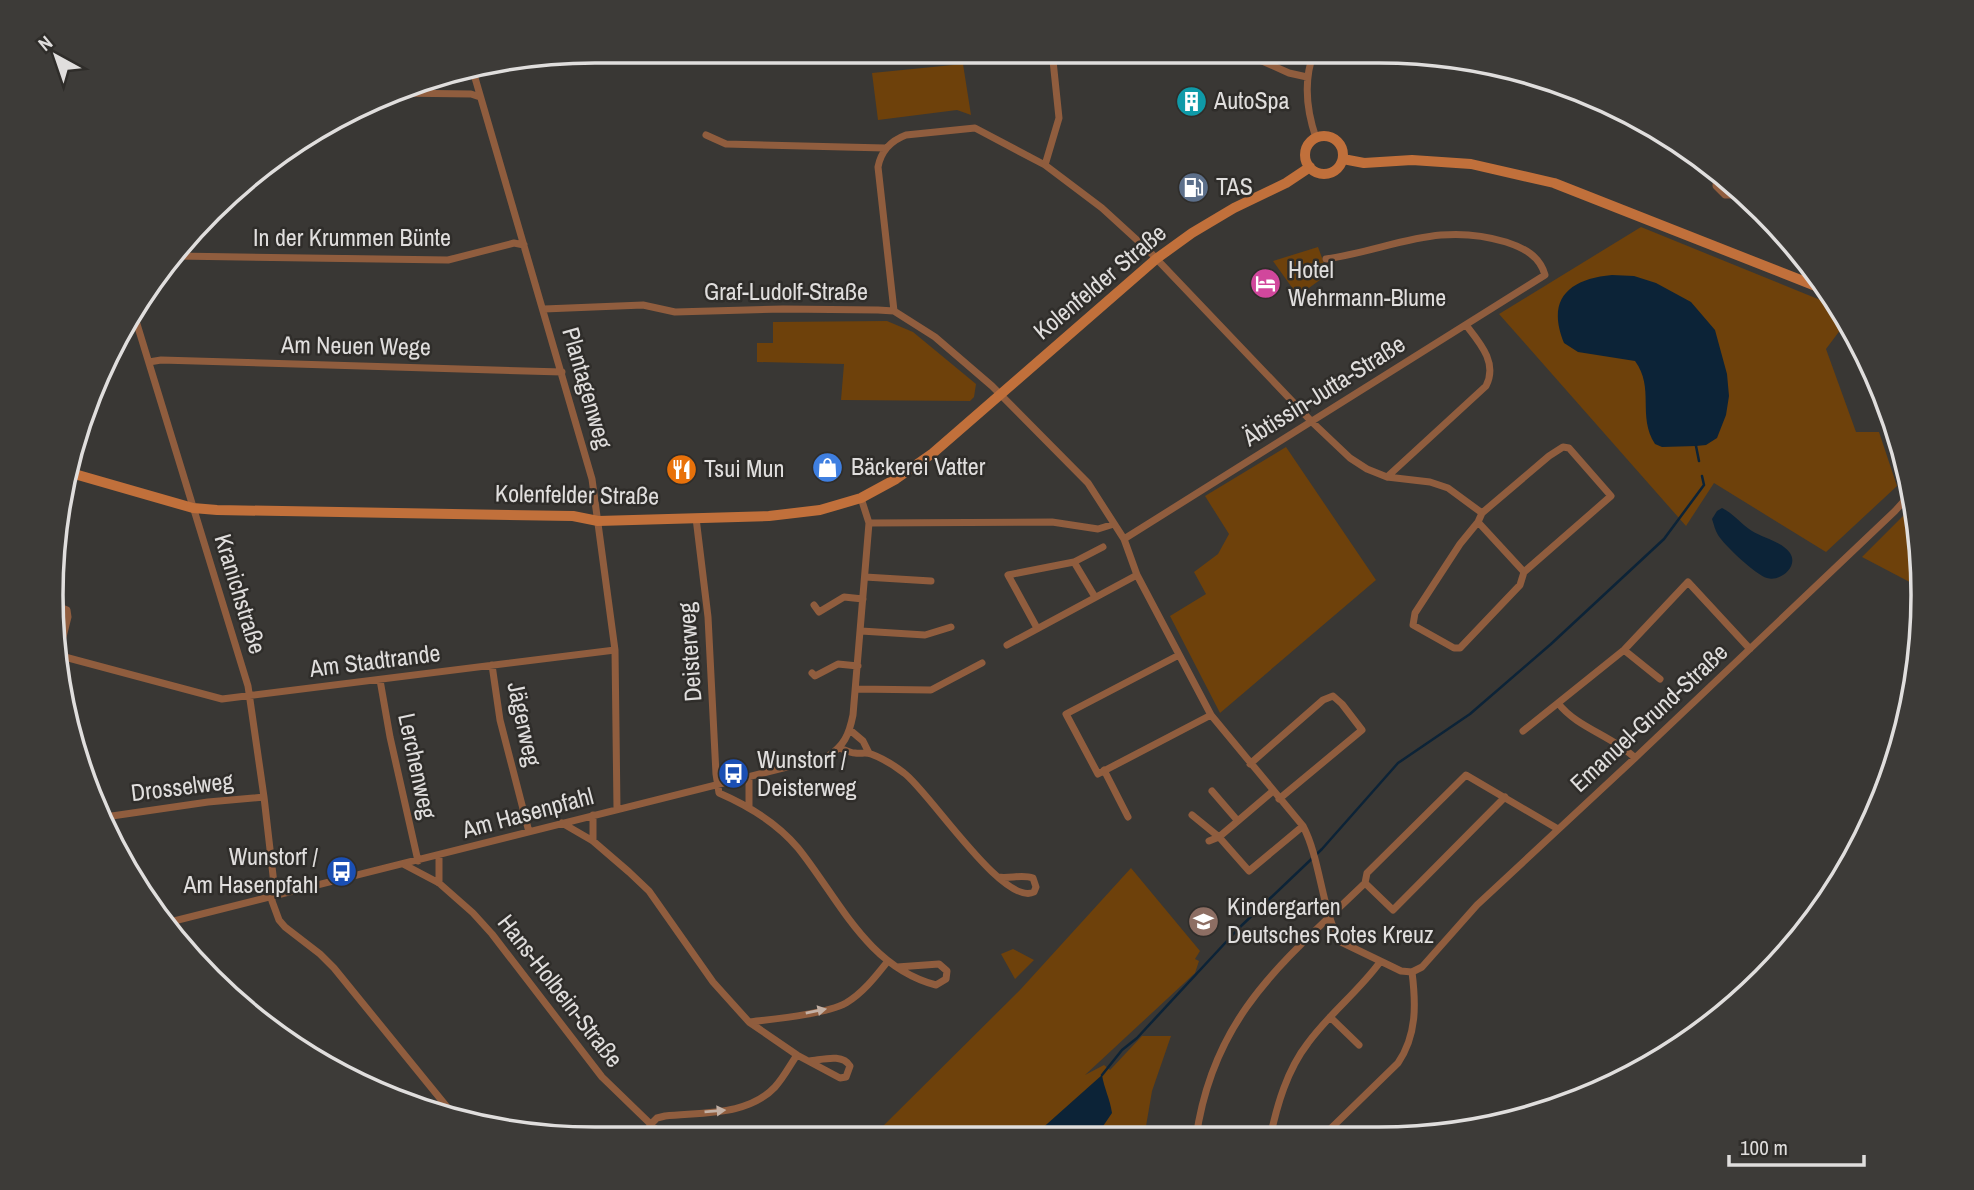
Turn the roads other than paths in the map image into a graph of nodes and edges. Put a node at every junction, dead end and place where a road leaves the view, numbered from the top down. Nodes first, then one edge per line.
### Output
1 (1053, 63) edge
2 (1267, 63) edge
3 (1311, 63) edge
4 (475, 77) edge
5 (1307, 77) junction
6 (418, 93) edge
7 (480, 97) junction
8 (706, 135) dead end
9 (1316, 138) junction
10 (886, 148) junction
11 (1343, 159) junction
12 (1045, 165) junction
13 (1310, 167) junction
14 (1716, 184) edge
15 (1730, 195) edge
16 (524, 245) junction
17 (185, 256) edge
18 (1156, 259) junction
19 (1326, 259) dead end
20 (1810, 284) edge
21 (544, 309) junction
22 (894, 311) junction
23 (137, 324) edge
24 (1466, 325) junction
25 (149, 362) junction
26 (562, 372) junction
27 (1000, 395) junction
28 (1312, 422) junction
29 (77, 475) edge
30 (1387, 477) junction
31 (862, 498) junction
32 (1903, 503) edge
33 (193, 508) junction
34 (1482, 513) junction
35 (696, 517) junction
36 (598, 521) junction
37 (1478, 522) junction
38 (869, 523) junction
39 (1114, 524) junction
40 (1124, 539) junction
41 (1103, 547) dead end
42 (1074, 562) junction
43 (1524, 572) junction
44 (1137, 575) junction
45 (865, 577) junction
46 (931, 581) dead end
47 (1095, 597) junction
48 (863, 599) junction
49 (814, 605) dead end
50 (63, 609) edge
51 (951, 627) dead end
52 (1037, 628) junction
53 (861, 631) junction
54 (64, 632) edge
55 (1007, 645) dead end
56 (1750, 649) junction
57 (615, 650) junction
58 (1624, 650) junction
59 (1179, 655) junction
60 (67, 658) edge
61 (982, 663) dead end
62 (492, 665) junction
63 (858, 666) junction
64 (811, 673) dead end
65 (1660, 679) dead end
66 (380, 680) junction
67 (856, 689) junction
68 (250, 696) junction
69 (1558, 703) junction
70 (1211, 715) junction
71 (850, 730) junction
72 (1523, 731) dead end
73 (840, 748) junction
74 (869, 753) junction
75 (1635, 758) junction
76 (1250, 764) junction
77 (1104, 770) junction
78 (750, 776) junction
79 (717, 785) junction
80 (1212, 791) dead end
81 (1273, 791) junction
82 (264, 797) junction
83 (1505, 797) junction
84 (1279, 799) junction
85 (749, 806) junction
86 (617, 809) junction
87 (593, 815) junction
88 (1192, 815) dead end
89 (111, 816) edge
90 (1128, 817) dead end
91 (1237, 820) junction
92 (562, 823) junction
93 (1303, 826) junction
94 (1558, 829) junction
95 (529, 832) junction
96 (1219, 837) junction
97 (593, 841) junction
98 (1209, 841) dead end
99 (439, 856) junction
100 (418, 861) junction
101 (403, 864) junction
102 (998, 877) junction
103 (439, 883) junction
104 (1364, 883) junction
105 (273, 896) junction
106 (1330, 915) junction
107 (175, 921) edge
108 (888, 961) junction
109 (1380, 962) junction
110 (897, 967) junction
111 (1412, 972) junction
112 (1330, 1017) junction
113 (749, 1022) junction
114 (1359, 1045) dead end
115 (797, 1055) junction
116 (808, 1061) junction
117 (446, 1106) edge
118 (650, 1125) junction
119 (652, 1127) edge
120 (1198, 1127) edge
121 (1273, 1127) edge
122 (1332, 1127) edge

1 - 12 street
2 - 5 street
3 - 5 street
4 - 7 street, Plantagenweg
5 - 9 street
6 - 7 street
7 - 16 street, Plantagenweg
8 - 10 street
9 - 11 main road
9 - 13 main road
10 - 12 street
10 - 22 street
11 - 13 main road
11 - 20 main road
12 - 18 street
13 - 18 main road, Kolenfelder Straße
14 - 15 street
16 - 17 street, In der Krummen Bünte
16 - 21 street, Plantagenweg
18 - 27 main road, Kolenfelder Straße
18 - 28 street
19 - 24 street, Äbtissin-Jutta-Straße
21 - 22 street, Graf-Ludolf-Straße
21 - 26 street, Plantagenweg
22 - 27 street, Graf-Ludolf-Straße
23 - 25 street, Kranichstraße
24 - 28 street, Äbtissin-Jutta-Straße
24 - 30 street
25 - 26 street, Am Neuen Wege
25 - 33 street, Kranichstraße
26 - 36 street, Plantagenweg
27 - 31 main road, Kolenfelder Straße
27 - 39 street, Graf-Ludolf-Straße
28 - 30 street
28 - 40 street, Äbtissin-Jutta-Straße
29 - 33 main road, Kolenfelder Straße
30 - 34 street
31 - 35 main road, Kolenfelder Straße
31 - 38 street
32 - 56 street, Emanuel-Grund-Straße
33 - 36 main road, Kolenfelder Straße
33 - 68 street, Kranichstraße
34 - 37 street
34 - 43 street
35 - 36 main road, Kolenfelder Straße
35 - 79 street, Deisterweg
36 - 57 street, Plantagenweg
37 - 43 street
37 - 43 street
38 - 39 street
38 - 45 street
39 - 40 street, Graf-Ludolf-Straße
40 - 44 street, Graf-Ludolf-Straße
41 - 42 street
42 - 47 street
42 - 52 street
44 - 47 street
44 - 59 street, Graf-Ludolf-Straße
45 - 46 street
45 - 48 street
47 - 52 street
48 - 49 street
48 - 53 street
50 - 54 street
51 - 53 street
52 - 55 street
53 - 63 street
56 - 58 street
56 - 75 street, Emanuel-Grund-Straße
57 - 62 street, Am Stadtrande
57 - 86 street, Plantagenweg
58 - 65 street
58 - 69 street
59 - 70 street, Graf-Ludolf-Straße
59 - 77 street
60 - 68 street, Am Stadtrande
61 - 67 street
62 - 66 street, Am Stadtrande
62 - 95 street, Jägerweg
63 - 64 street
63 - 67 street
66 - 68 street, Am Stadtrande
66 - 100 street, Lerchenweg
67 - 71 street
68 - 82 street, Kranichstraße
69 - 72 street
69 - 75 street
70 - 76 street, Graf-Ludolf-Straße
70 - 77 street
71 - 73 street
71 - 74 street
73 - 74 street
73 - 78 street, Am Hasenpfahl
74 - 102 street
75 - 94 street, Emanuel-Grund-Straße
76 - 81 street, Graf-Ludolf-Straße
76 - 84 street
77 - 90 street
78 - 79 street, Am Hasenpfahl
78 - 85 street
79 - 85 street
79 - 86 street, Am Hasenpfahl
80 - 91 street
81 - 84 street, Graf-Ludolf-Straße
81 - 91 street
82 - 89 street, Drosselweg
82 - 105 street, Kranichstraße
83 - 94 street
83 - 104 street
83 - 104 street
84 - 93 street, Graf-Ludolf-Straße
85 - 108 street
86 - 87 street, Am Hasenpfahl
87 - 92 street, Am Hasenpfahl
87 - 97 street
88 - 96 street
91 - 96 street
92 - 95 street, Am Hasenpfahl
92 - 97 street
93 - 96 street
93 - 106 street, Graf-Ludolf-Straße
94 - 111 street, Emanuel-Grund-Straße
95 - 99 street, Am Hasenpfahl
96 - 98 street
97 - 113 street
99 - 100 street, Am Hasenpfahl
99 - 103 street
100 - 101 street, Am Hasenpfahl
101 - 103 street, Hans-Holbein-Straße
101 - 105 street, Am Hasenpfahl
102 - 102 street
103 - 118 street, Hans-Holbein-Straße
104 - 106 street
105 - 107 street, Am Hasenpfahl
105 - 117 street
106 - 109 street, Graf-Ludolf-Straße
106 - 120 street
108 - 110 street
113 -> 108 street
109 - 111 street, Graf-Ludolf-Straße
109 - 112 street
110 - 110 street
111 - 122 street
112 - 114 street
112 - 121 street
113 - 115 street
115 - 116 street
118 -> 115 street
116 - 116 street
118 - 119 street, Hans-Holbein-Straße

